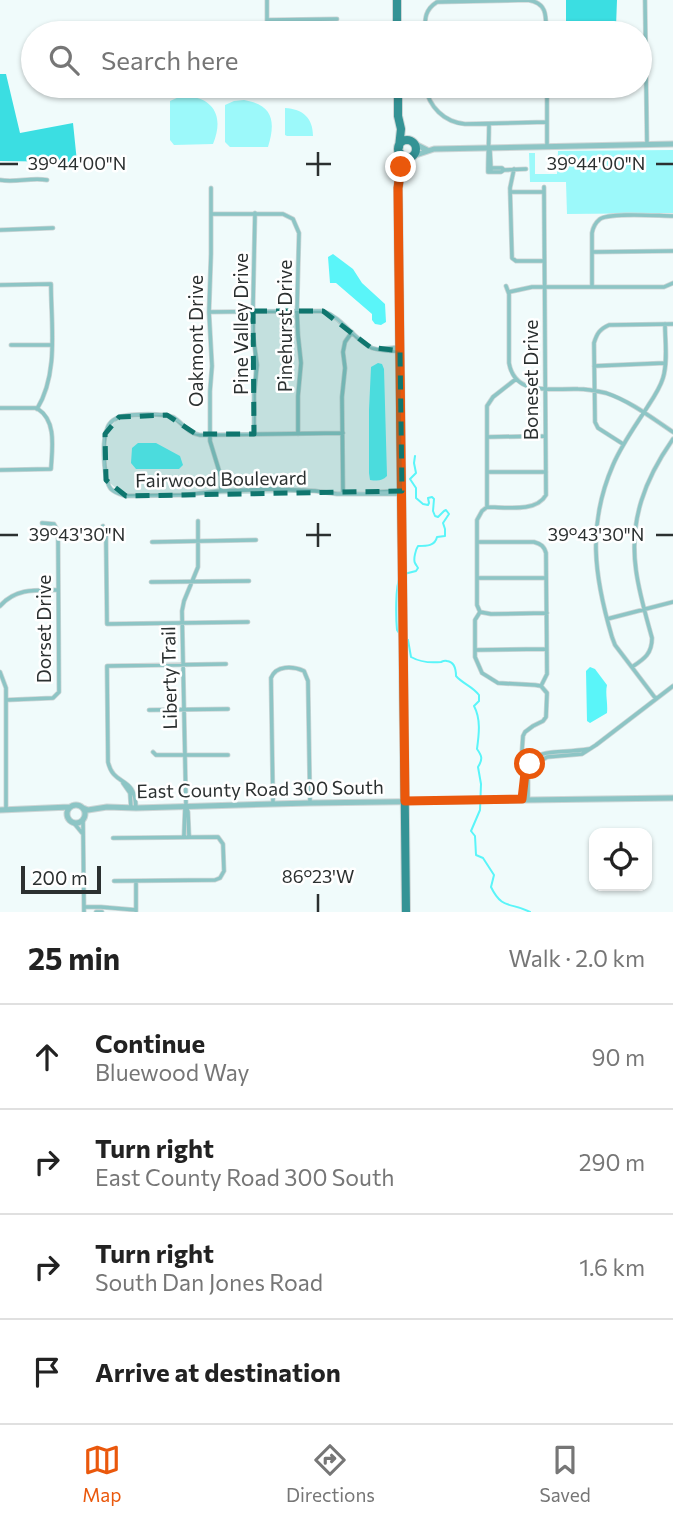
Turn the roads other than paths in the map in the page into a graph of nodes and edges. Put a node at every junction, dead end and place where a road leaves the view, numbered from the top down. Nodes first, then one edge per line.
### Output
1 (267, 0) edge
2 (397, 0) edge
3 (484, 0) edge
4 (645, 0) edge
5 (337, 19) dead end
6 (267, 20) joint
7 (397, 21) edge
8 (425, 21) edge
9 (546, 21) edge
10 (645, 21) edge
11 (398, 98) edge
12 (429, 98) edge
13 (547, 98) edge
14 (646, 98) edge
15 (547, 122) junction
16 (489, 124) junction
17 (401, 129) junction
18 (414, 143) junction
19 (673, 144) edge
20 (647, 145) junction
21 (547, 147) junction
22 (489, 148) junction
23 (399, 150) junction
24 (427, 150) junction
25 (412, 156) junction
26 (401, 167) junction
27 (514, 169) junction
28 (526, 169) dead end
29 (0, 180) edge
30 (47, 180) dead end
31 (211, 188) dead end
32 (510, 192) junction
33 (255, 213) junction
34 (211, 214) junction
35 (673, 216) edge
36 (53, 228) dead end
37 (0, 230) edge
38 (673, 251) edge
39 (592, 252) junction
40 (544, 261) junction
41 (673, 283) edge
42 (0, 285) edge
43 (506, 286) dead end
44 (544, 287) junction
45 (592, 287) junction
46 (508, 292) junction
47 (253, 311) junction
48 (297, 311) junction
49 (209, 312) junction
50 (665, 324) junction
51 (673, 324) edge
52 (352, 332) junction
53 (11, 345) dead end
54 (51, 345) junction
55 (400, 349) junction
56 (665, 363) junction
57 (594, 366) junction
58 (516, 379) junction
59 (545, 388) junction
60 (595, 390) junction
61 (0, 408) edge
62 (37, 409) junction
63 (644, 412) junction
64 (673, 432) edge
65 (342, 433) junction
66 (254, 434) junction
67 (298, 434) junction
68 (210, 435) junction
69 (546, 436) junction
70 (488, 437) junction
71 (673, 439) edge
72 (623, 444) junction
73 (0, 470) edge
74 (487, 472) junction
75 (546, 472) junction
76 (221, 491) junction
77 (402, 493) junction
78 (343, 494) junction
79 (487, 507) junction
80 (198, 521) dead end
81 (42, 523) dead end
82 (103, 526) dead end
83 (256, 540) dead end
84 (198, 541) junction
85 (152, 542) dead end
86 (477, 542) junction
87 (477, 578) junction
88 (546, 578) junction
89 (249, 581) dead end
90 (151, 582) dead end
91 (193, 582) junction
92 (58, 590) junction
93 (673, 602) edge
94 (0, 606) edge
95 (644, 609) junction
96 (480, 612) junction
97 (547, 613) junction
98 (606, 619) junction
99 (248, 622) dead end
100 (182, 623) junction
101 (547, 649) junction
102 (475, 650) junction
103 (226, 664) dead end
104 (183, 665) junction
105 (632, 667) junction
106 (0, 672) edge
107 (541, 686) junction
108 (673, 686) edge
109 (656, 699) junction
110 (6, 700) junction
111 (228, 709) dead end
112 (149, 710) dead end
113 (184, 710) junction
114 (6, 737) junction
115 (0, 738) edge
116 (153, 752) dead end
117 (184, 755) junction
118 (228, 755) dead end
119 (533, 763) junction
120 (673, 798) edge
121 (525, 799) junction
122 (405, 801) junction
123 (273, 803) junction
124 (310, 803) junction
125 (186, 806) junction
126 (70, 807) junction
127 (47, 808) junction
128 (83, 808) junction
129 (117, 808) junction
130 (133, 808) junction
131 (3, 809) edge
132 (67, 816) junction
133 (84, 819) junction
134 (73, 822) junction
135 (186, 836) junction
136 (84, 838) junction
137 (113, 838) dead end
138 (114, 881) dead end
139 (136, 881) junction
140 (84, 910) edge
141 (135, 911) edge
142 (96, 912) edge
143 (102, 912) edge
144 (406, 912) edge

1 - 6 street
2 - 7 main road
3 - 8 street
3 - 9 street
4 - 10 street
5 - 6 street
11 - 17 main road
12 - 16 street
13 - 15 street
14 - 20 street
15 - 16 street
15 - 21 street
16 - 22 street
17 - 18 main road
17 - 23 main road
18 - 23 main road
18 - 24 street
18 - 25 main road
19 - 20 street
20 - 21 street
21 - 22 street
22 - 24 street
22 - 27 street
23 - 25 main road
23 - 26 main road
24 - 25 street
25 - 26 main road
26 - 55 main road
27 - 28 street
27 - 32 street
29 - 30 street
31 - 34 street, Oakmont Drive
32 - 40 street
32 - 40 street, Boneset Drive
33 - 34 street
33 - 47 street, Pine Valley Drive
33 - 48 street, Pinehurst Drive
34 - 49 street, Oakmont Drive
35 - 39 street
36 - 37 street
38 - 39 street
39 - 45 street
40 - 44 street, Boneset Drive
41 - 45 street
42 - 54 street
43 - 46 street
44 - 45 street
44 - 46 street
44 - 59 street, Boneset Drive
46 - 58 street
47 - 48 street
47 - 49 street
47 - 66 street, Pine Valley Drive
48 - 52 street
48 - 67 street, Pinehurst Drive
49 - 68 street, Oakmont Drive
50 - 51 street
50 - 56 street
50 - 57 street
52 - 55 street
52 - 65 street
53 - 54 street
54 - 62 street
55 - 77 main road
56 - 57 street
56 - 63 street
57 - 60 street
58 - 59 street
58 - 70 street
59 - 60 street
59 - 69 street, Boneset Drive
60 - 63 street
60 - 72 street
61 - 62 street
62 - 73 street
63 - 64 street
63 - 72 street
65 - 67 street
65 - 78 street
66 - 67 street
66 - 68 street
68 - 76 street, Oakmont Drive
68 - 76 street, Fairwood Boulevard
69 - 70 street
69 - 75 street, Boneset Drive
70 - 74 street
71 - 95 street
72 - 98 street
74 - 75 street
74 - 79 street
75 - 79 street, Boneset Drive
76 - 78 street, Fairwood Boulevard
77 - 78 street, Fairwood Boulevard
77 - 122 main road
79 - 86 street
80 - 84 street, Liberty Trail
81 - 92 street, Dorset Drive
82 - 100 street
83 - 84 street
84 - 85 street
84 - 91 street, Liberty Trail
86 - 87 street
86 - 88 street
87 - 88 street
87 - 96 street
88 - 97 street
89 - 91 street
90 - 91 street
91 - 100 street, Liberty Trail
92 - 94 street
92 - 110 street, Dorset Drive
93 - 95 street
95 - 98 street
95 - 105 street
96 - 97 street
96 - 102 street
97 - 101 street
98 - 105 street
99 - 100 street
100 - 104 street, Liberty Trail
101 - 102 street
101 - 107 street
102 - 107 street
103 - 104 street
104 - 113 street, Liberty Trail
104 - 130 street
105 - 109 street
106 - 110 street
107 - 119 street
108 - 109 street
109 - 119 street
110 - 114 street
111 - 113 street
112 - 113 street
113 - 117 street, Liberty Trail
114 - 115 street
114 - 131 street
116 - 117 street
117 - 118 street
117 - 125 street, Liberty Trail
119 - 121 street
120 - 121 street, East County Road 300 South
121 - 122 street, East County Road 300 South
122 - 124 street, East County Road 300 South
122 - 144 main road
123 - 124 street, East County Road 300 South
123 - 124 street
123 - 125 street, East County Road 300 South
125 - 130 street, East County Road 300 South
125 - 135 street, Liberty Trail
126 - 127 street
126 - 128 street
126 - 132 street
127 - 131 street
127 - 132 street
128 - 129 street, East County Road 300 South
128 - 133 street
129 - 130 street, East County Road 300 South
129 - 133 street, East County Road 300 South
132 - 134 street
133 - 134 street
133 - 136 street
134 - 136 street
135 - 137 street
135 - 139 street
136 - 140 street
138 - 139 street
139 - 141 street
140 - 141 street
142 - 143 street

